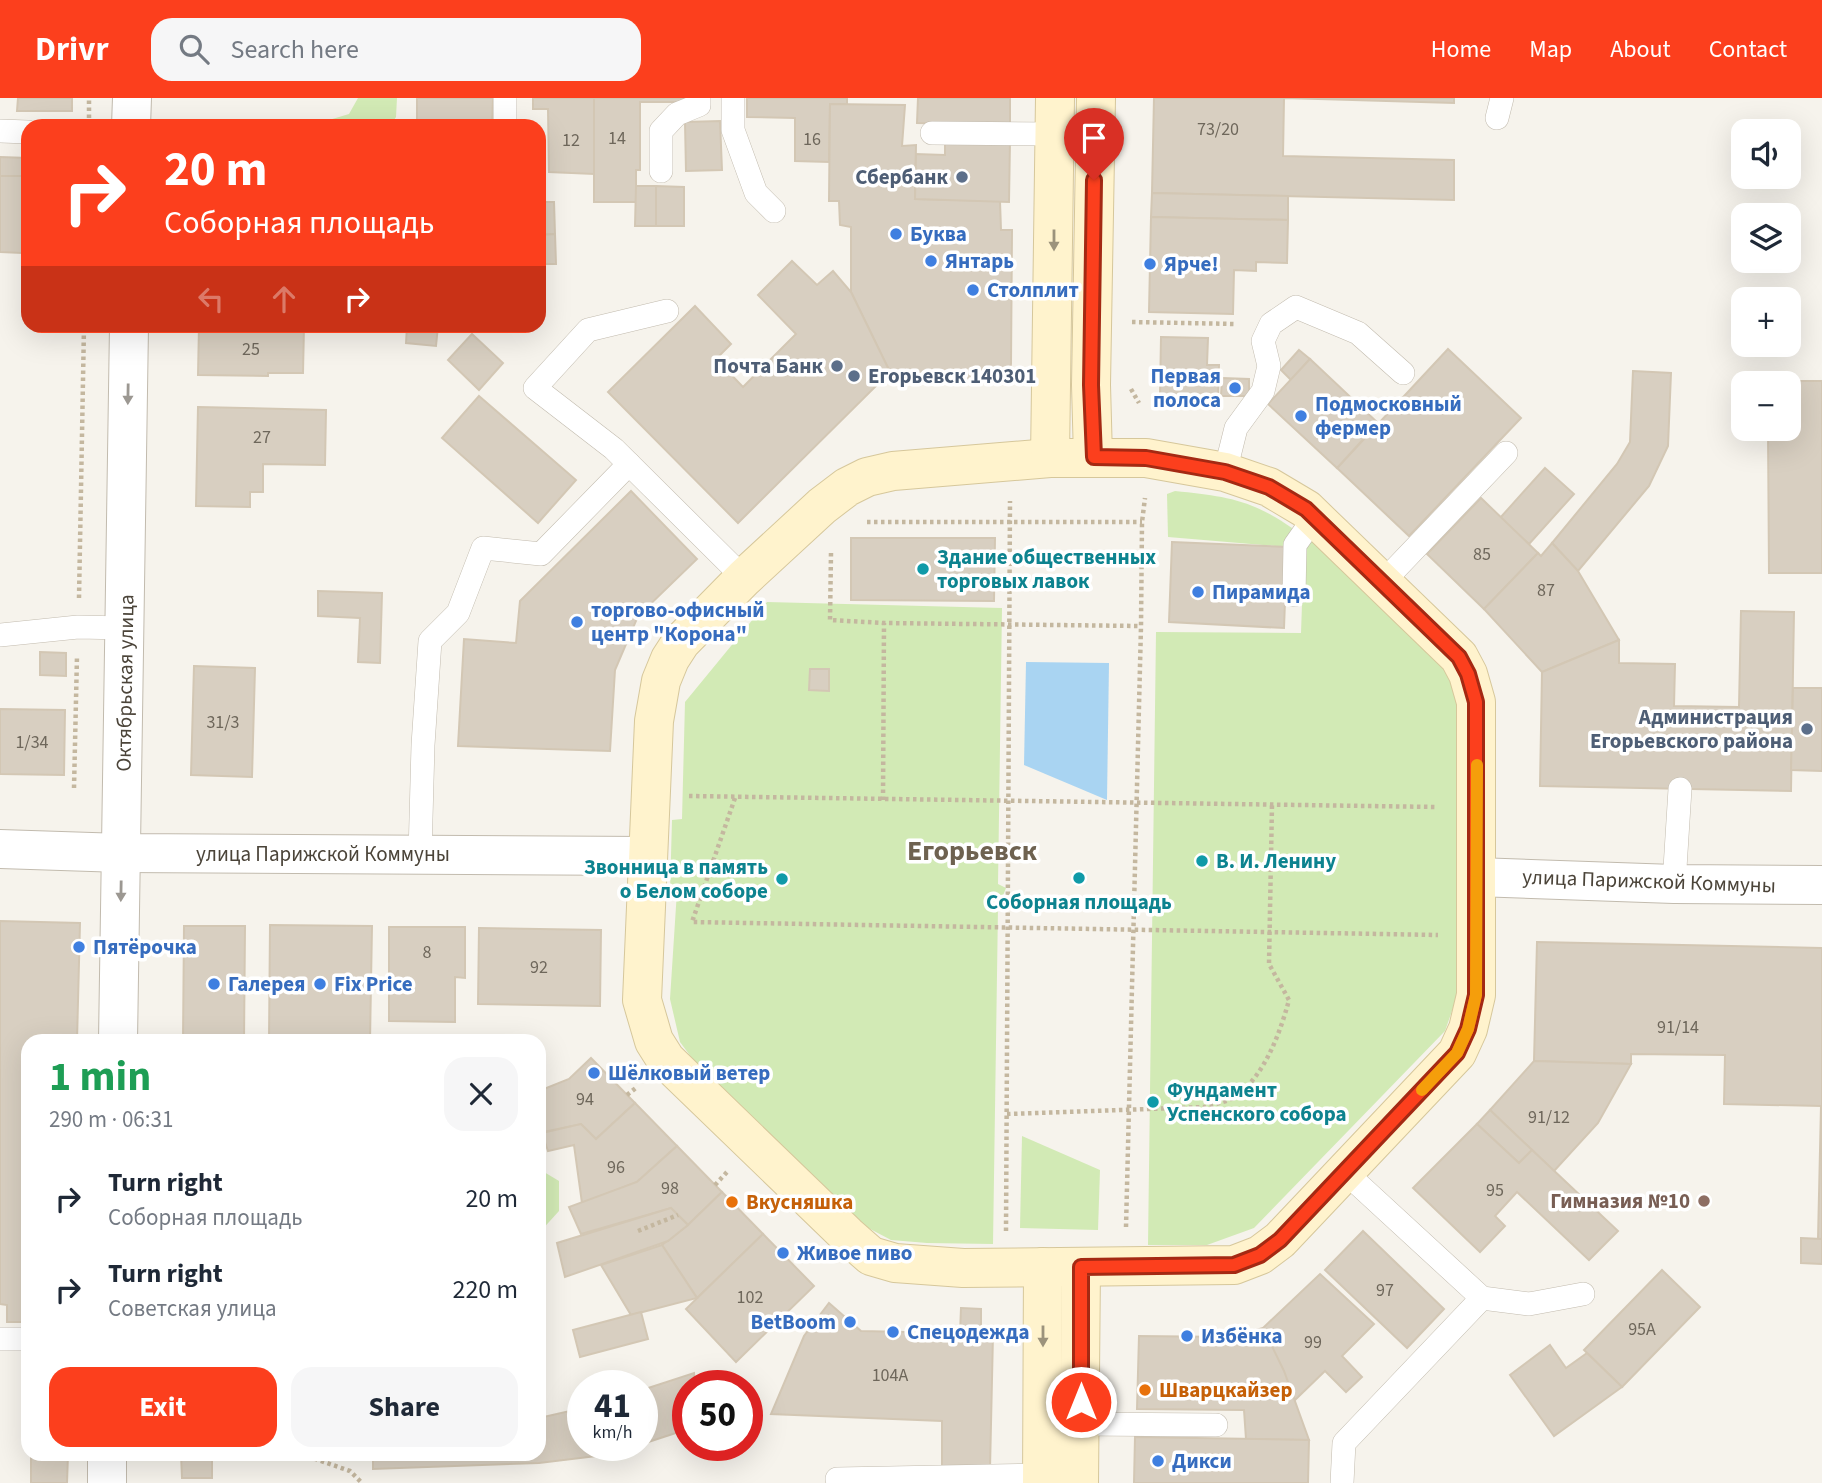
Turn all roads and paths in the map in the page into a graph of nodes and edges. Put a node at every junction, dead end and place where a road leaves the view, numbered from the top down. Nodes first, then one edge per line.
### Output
1 (89, 98) edge
2 (132, 98) edge
3 (505, 98) edge
4 (699, 98) edge
5 (733, 98) edge
6 (1096, 98) edge
7 (1055, 116) edge
8 (89, 119) edge
9 (131, 119) edge
10 (505, 119) edge
11 (0, 131) edge
12 (21, 132) edge
13 (932, 133) dead end
14 (661, 171) dead end
15 (774, 211) dead end
16 (667, 311) dead end
17 (1132, 322) dead end
18 (1271, 324) junction
19 (84, 333) edge
20 (129, 333) edge
21 (1403, 373) dead end
22 (1130, 388) dead end
23 (1139, 403) dead end
24 (1506, 453) dead end
25 (1094, 457) junction
26 (1050, 458) junction
27 (629, 464) junction
28 (1225, 472) junction
29 (1010, 490) dead end
30 (1145, 494) dead end
31 (1314, 518) junction
32 (860, 522) dead end
33 (1142, 522) junction
34 (1011, 523) junction
35 (831, 552) dead end
36 (744, 578) junction
37 (1382, 583) junction
38 (1294, 595) dead end
39 (884, 623) junction
40 (1009, 625) junction
41 (1142, 626) junction
42 (78, 627) junction
43 (125, 628) junction
44 (0, 635) edge
45 (74, 788) dead end
46 (1680, 789) dead end
47 (684, 796) dead end
48 (735, 798) junction
49 (883, 800) junction
50 (1008, 801) junction
51 (1137, 803) junction
52 (1272, 804) junction
53 (1477, 807) junction
54 (0, 849) edge
55 (122, 853) junction
56 (420, 855) junction
57 (646, 856) junction
58 (1476, 877) junction
59 (1674, 884) junction
60 (1822, 885) edge
61 (1007, 928) junction
62 (1134, 930) junction
63 (1269, 932) junction
64 (1478, 936) junction
65 (118, 1034) edge
66 (642, 1084) dead end
67 (627, 1095) dead end
68 (1129, 1110) junction
69 (1007, 1114) junction
70 (727, 1172) dead end
71 (1345, 1172) junction
72 (715, 1185) dead end
73 (678, 1215) dead end
74 (638, 1231) dead end
75 (1006, 1232) dead end
76 (1126, 1232) dead end
77 (1081, 1267) junction
78 (1043, 1268) junction
79 (1583, 1294) dead end
80 (1482, 1298) junction
81 (0, 1339) edge
82 (21, 1339) edge
83 (1081, 1424) junction
84 (1216, 1425) dead end
85 (107, 1461) edge
86 (321, 1461) edge
87 (837, 1479) dead end
88 (1042, 1479) edge
89 (107, 1483) edge
90 (362, 1483) edge
91 (1079, 1483) edge
92 (1342, 1483) edge

1 - 8 path
2 - 9 street
3 - 10 lane
4 - 14 lane
5 - 15 lane
6 - 25 main road
7 - 13 lane
7 -> 26 main road
11 - 12 lane
16 - 27 lane
17 - 18 path
18 - 21 lane
18 - 28 lane
19 - 42 path
20 -> 43 street, Октябрьская улица
22 - 23 path
24 - 37 lane
25 - 26 main road
25 - 28 main road
26 - 36 main road
27 - 36 lane
27 - 56 lane
28 - 31 main road
29 - 34 path
30 - 33 path
31 - 37 main road
31 - 38 lane
32 - 34 path
33 - 34 path
33 - 41 path
34 - 40 path
35 - 39 path
36 - 57 main road
37 - 53 main road
39 - 40 path
39 - 49 path
40 - 41 path
40 - 50 path
41 - 51 path
42 - 43 lane
42 - 44 lane
42 - 45 path
43 - 55 street, Октябрьская улица
46 - 59 lane
47 - 48 path
48 - 49 path
48 - 61 path
49 - 50 path
50 - 51 path
50 - 61 path
51 - 52 path
51 - 62 path
52 - 53 path
52 - 63 path
53 - 58 main road
54 - 55 street, улица Парижской Коммуны
55 - 56 street, улица Парижской Коммуны
55 -> 65 street, Октябрьская улица
56 - 57 street, улица Парижской Коммуны
57 - 78 main road
58 - 59 street, улица Парижской Коммуны
58 - 64 main road
59 - 60 street, улица Парижской Коммуны
61 - 62 path
61 - 69 path
62 - 63 path
62 - 68 path
63 - 64 path
63 - 68 path
64 - 71 main road
66 - 67 path
68 - 69 path
68 - 76 path
69 - 75 path
70 - 72 path
71 - 77 main road
71 - 80 lane
73 - 74 path
77 - 78 main road
77 - 83 main road
78 -> 88 main road
79 - 80 lane
80 - 92 lane
81 - 82 lane
83 - 84 lane
83 - 91 main road
85 - 89 street
86 - 90 path
87 - 88 lane

